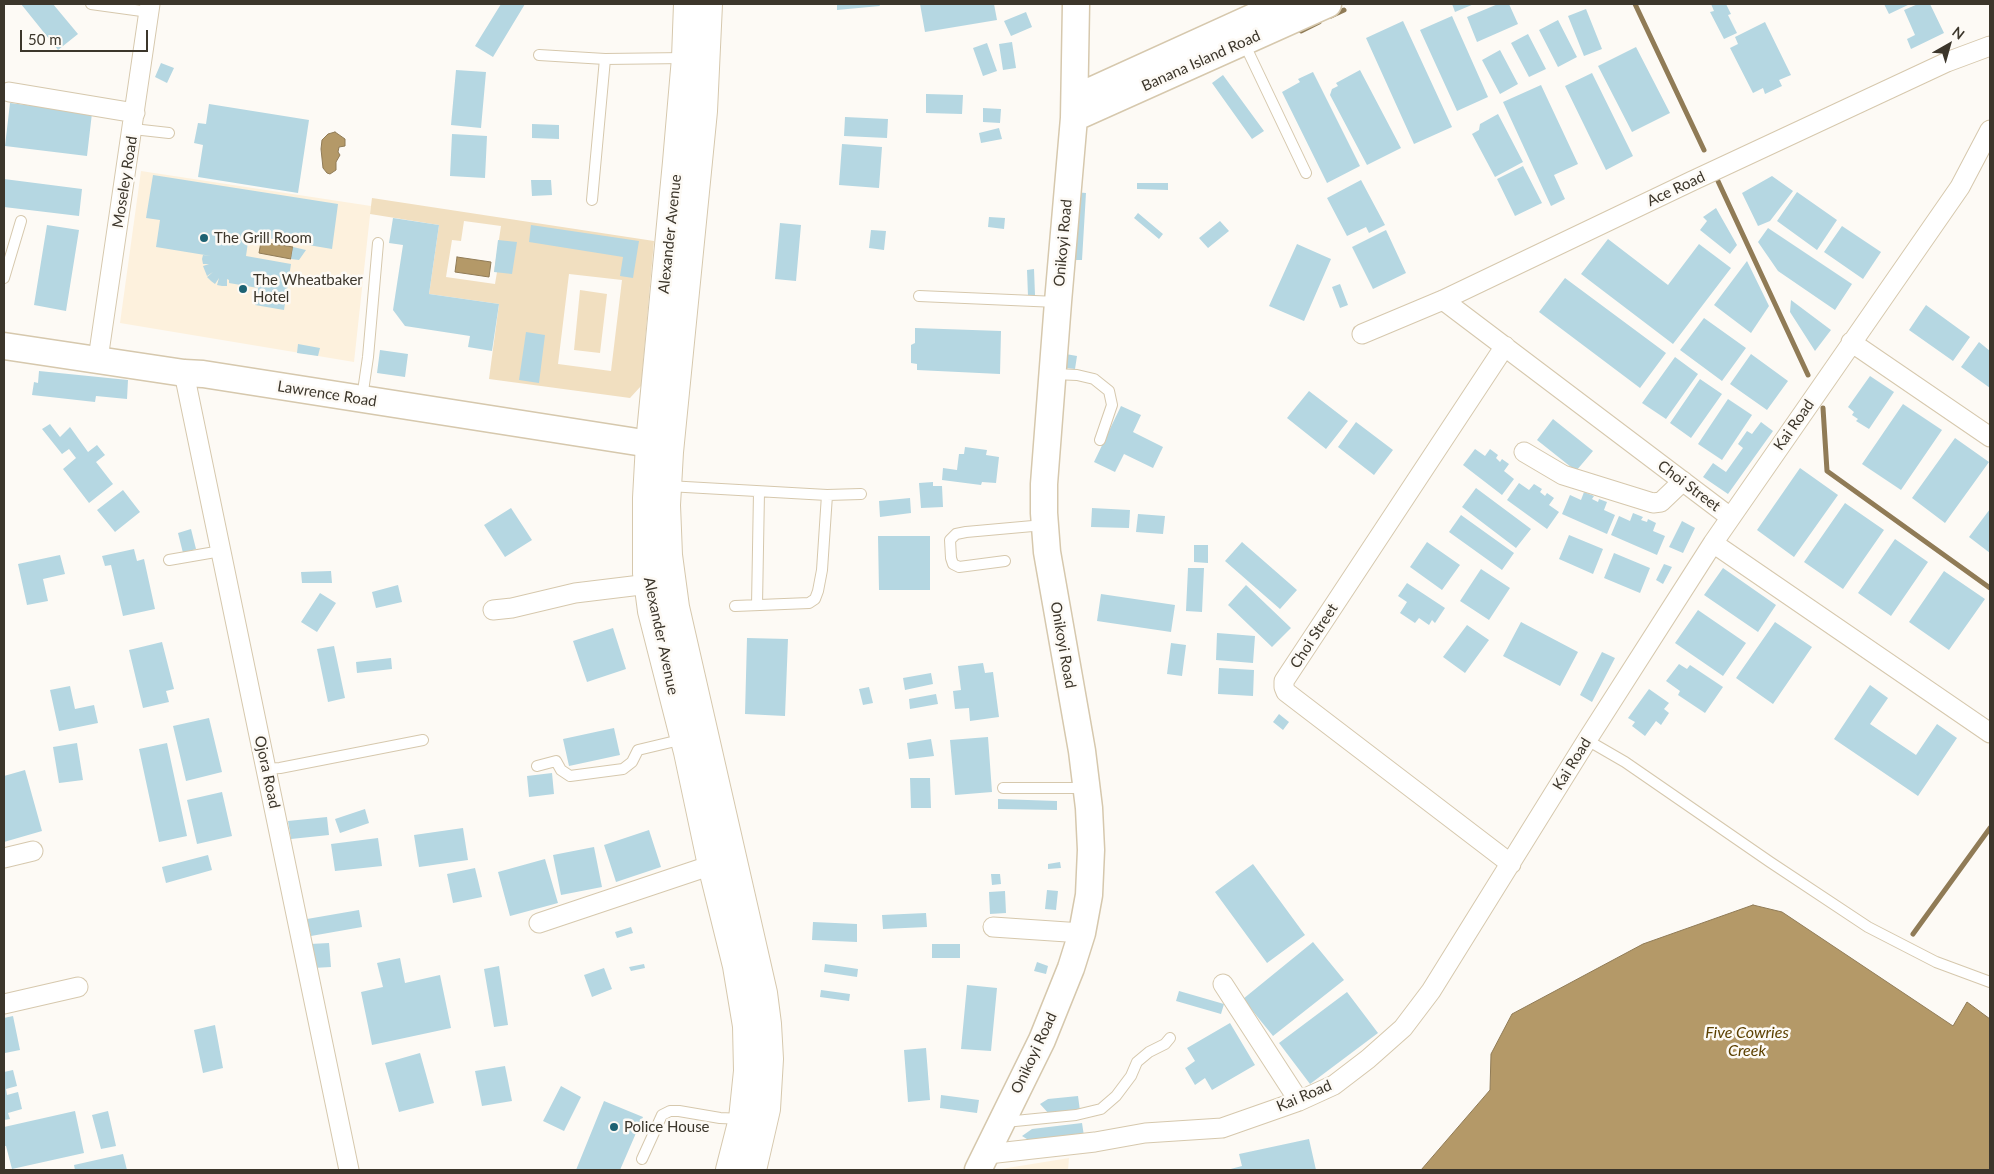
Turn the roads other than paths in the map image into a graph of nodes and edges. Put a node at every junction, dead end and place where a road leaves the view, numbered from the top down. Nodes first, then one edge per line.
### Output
1 (91, 4) edge
2 (688, 4) edge
3 (708, 4) edge
4 (1076, 4) edge
5 (1282, 4) edge
6 (1328, 4) edge
7 (150, 8) edge
8 (1244, 42) junction
9 (1990, 46) edge
10 (539, 55) dead end
11 (686, 58) junction
12 (605, 59) junction
13 (9, 92) dead end
14 (1075, 108) junction
15 (134, 121) junction
16 (1990, 130) edge
17 (169, 133) dead end
18 (1306, 173) dead end
19 (592, 200) dead end
20 (21, 221) dead end
21 (378, 243) dead end
22 (4, 278) edge
23 (919, 296) dead end
24 (1443, 300) junction
25 (1058, 302) junction
26 (1362, 334) dead end
27 (1851, 342) junction
28 (4, 346) edge
29 (1505, 346) junction
30 (98, 359) junction
31 (184, 373) junction
32 (1052, 374) junction
33 (362, 399) junction
34 (1990, 437) edge
35 (1100, 440) dead end
36 (650, 444) junction
37 (1524, 452) dead end
38 (1683, 481) junction
39 (667, 486) junction
40 (759, 492) junction
41 (861, 494) dead end
42 (827, 495) junction
43 (1730, 517) junction
44 (1045, 525) junction
45 (1713, 543) junction
46 (221, 551) junction
47 (169, 560) dead end
48 (1005, 561) dead end
49 (649, 584) junction
50 (756, 605) junction
51 (735, 606) dead end
52 (493, 610) dead end
53 (1990, 733) edge
54 (684, 739) junction
55 (424, 740) dead end
56 (1587, 740) junction
57 (537, 766) dead end
58 (266, 769) junction
59 (1003, 788) dead end
60 (1086, 788) junction
61 (34, 851) dead end
62 (4, 858) edge
63 (1510, 864) junction
64 (712, 865) junction
65 (540, 923) dead end
66 (992, 928) dead end
67 (1082, 933) junction
68 (1990, 982) edge
69 (1223, 984) dead end
70 (78, 987) dead end
71 (4, 1004) edge
72 (1170, 1038) dead end
73 (1299, 1101) junction
74 (743, 1119) junction
75 (1001, 1122) junction
76 (642, 1159) dead end
77 (983, 1162) edge
78 (349, 1170) edge
79 (730, 1170) edge
80 (752, 1170) edge

1 - 7 lane
2 - 11 main road, Alexander Avenue
3 - 39 main road, Alexander Avenue
4 - 14 street, Onikoyi Road
5 - 14 street, Banana Island Road
6 - 8 street, Banana Island Road
7 - 15 street, Moseley Road
8 - 14 street, Banana Island Road
8 - 18 lane
9 - 24 street, Ace Road
10 - 12 lane
11 - 12 lane
11 - 36 main road, Alexander Avenue
12 - 19 lane
13 - 15 street
14 - 25 street, Onikoyi Road
15 - 17 lane
15 - 30 street, Moseley Road
16 - 27 street, Kai Road
20 - 22 lane
21 - 33 lane
23 - 25 lane
24 - 26 street, Ace Road
24 - 29 street, Choi Street
25 - 32 street, Onikoyi Road
27 - 34 street
27 - 43 street, Kai Road
28 - 30 street, Lawrence Road
29 - 38 street, Choi Street
29 - 63 street, Choi Street
30 - 31 street, Lawrence Road
31 - 33 street, Lawrence Road
31 - 46 street, Ojora Road
32 - 35 lane
32 - 44 street, Onikoyi Road
33 - 36 street, Lawrence Road
36 - 49 main road, Alexander Avenue
37 - 38 street
38 - 43 street, Choi Street
39 - 40 lane
39 - 80 main road, Alexander Avenue
40 - 42 lane
40 - 50 lane
41 - 42 lane
42 - 50 lane
43 - 45 street, Kai Road
44 - 48 lane
44 - 60 street, Onikoyi Road
45 - 53 street
45 - 56 street, Kai Road
46 - 47 lane
46 - 58 street, Ojora Road
49 - 52 street
49 - 54 main road, Alexander Avenue
50 - 51 lane
54 - 57 lane
54 - 64 main road, Alexander Avenue
55 - 58 lane
56 - 63 street, Kai Road
56 - 68 lane
58 - 78 street, Ojora Road
59 - 60 lane
60 - 67 street, Onikoyi Road
61 - 62 street
63 - 73 street, Kai Road
64 - 65 street
64 - 74 main road, Alexander Avenue
66 - 67 street
67 - 75 street, Onikoyi Road
69 - 73 street
70 - 71 street
72 - 75 lane
73 - 77 street, Kai Road
74 - 76 lane
74 - 79 main road, Alexander Avenue
75 - 77 street, Onikoyi Road

